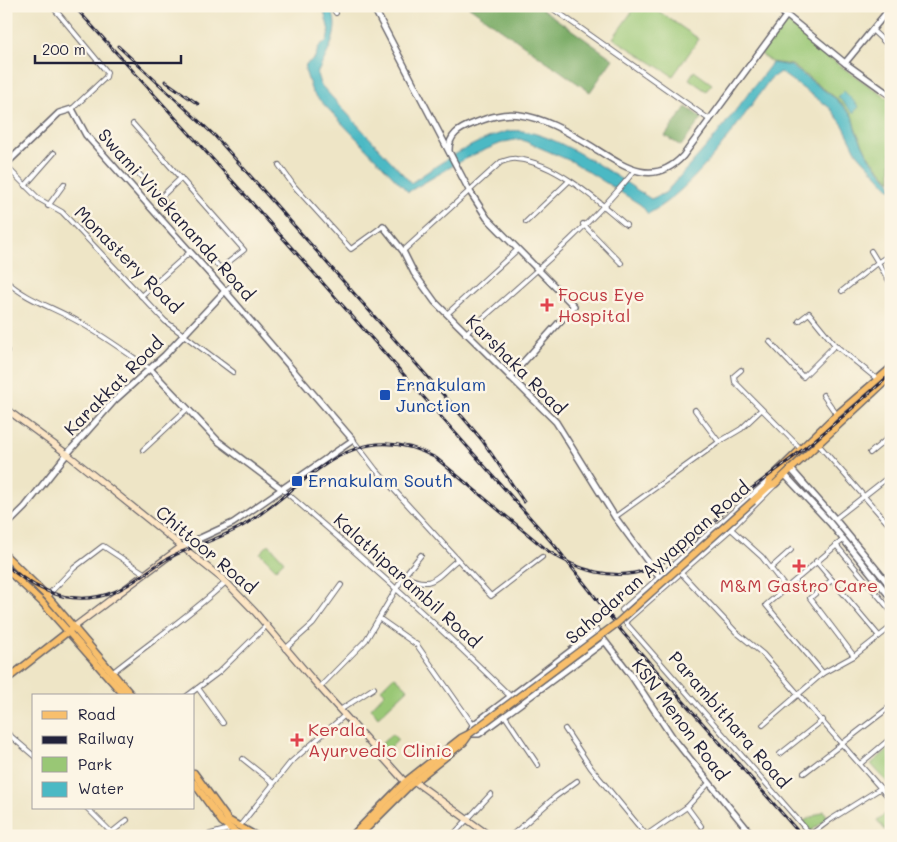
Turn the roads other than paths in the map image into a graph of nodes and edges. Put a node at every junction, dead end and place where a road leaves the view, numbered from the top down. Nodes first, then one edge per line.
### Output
1 (52, 6) edge
2 (331, 6) edge
3 (372, 6) edge
4 (549, 6) edge
5 (775, 6) edge
6 (891, 6) edge
7 (336, 13) dead end
8 (786, 16) junction
9 (872, 30) junction
10 (891, 48) edge
11 (845, 63) junction
12 (891, 96) edge
13 (72, 109) junction
14 (710, 120) junction
15 (133, 124) dead end
16 (110, 144) dead end
17 (450, 152) junction
18 (54, 153) dead end
19 (6, 165) edge
20 (279, 165) dead end
21 (635, 170) junction
22 (181, 178) junction
23 (569, 181) junction
24 (64, 184) dead end
25 (26, 186) junction
26 (469, 190) junction
27 (161, 197) junction
28 (603, 205) junction
29 (48, 206) junction
30 (526, 222) dead end
31 (583, 224) junction
32 (626, 225) dead end
33 (383, 226) joint
34 (517, 250) junction
35 (403, 251) junction
36 (190, 252) junction
37 (871, 252) dead end
38 (891, 254) edge
39 (877, 262) junction
40 (621, 263) dead end
41 (221, 268) junction
42 (538, 269) junction
43 (6, 281) edge
44 (891, 284) edge
45 (225, 291) junction
46 (842, 291) dead end
47 (141, 296) junction
48 (446, 314) junction
49 (799, 321) dead end
50 (464, 334) junction
51 (184, 336) junction
52 (770, 342) dead end
53 (835, 345) junction
54 (150, 368) junction
55 (891, 368) edge
56 (741, 370) dead end
57 (233, 372) dead end
58 (510, 376) junction
59 (891, 376) edge
60 (877, 379) junction
61 (823, 395) dead end
62 (6, 409) edge
63 (187, 409) junction
64 (695, 410) dead end
65 (762, 410) junction
66 (835, 416) junction
67 (840, 424) junction
68 (353, 440) junction
69 (719, 442) junction
70 (891, 442) edge
71 (818, 444) junction
72 (143, 450) dead end
73 (801, 450) junction
74 (870, 453) dead end
75 (67, 454) junction
76 (787, 463) junction
77 (791, 469) junction
78 (785, 475) junction
79 (891, 475) edge
80 (771, 483) junction
81 (282, 488) junction
82 (866, 497) junction
83 (616, 517) junction
84 (835, 519) junction
85 (830, 523) junction
86 (6, 526) edge
87 (891, 527) edge
88 (731, 529) junction
89 (849, 535) junction
90 (844, 539) junction
91 (836, 545) junction
92 (181, 547) junction
93 (791, 550) dead end
94 (421, 555) dead end
95 (6, 556) edge
96 (542, 557) dead end
97 (457, 560) junction
98 (816, 562) junction
99 (771, 568) junction
100 (6, 569) edge
101 (681, 573) junction
102 (144, 574) junction
103 (404, 576) junction
104 (659, 577) junction
105 (832, 580) junction
106 (226, 582) junction
107 (341, 585) dead end
108 (891, 587) edge
109 (786, 588) junction
110 (396, 591) junction
111 (47, 596) junction
112 (891, 598) edge
113 (891, 611) edge
114 (630, 618) junction
115 (380, 619) junction
116 (267, 625) junction
117 (74, 627) junction
118 (891, 627) edge
119 (68, 631) junction
120 (879, 636) junction
121 (604, 642) junction
122 (285, 649) junction
123 (854, 656) junction
124 (113, 672) junction
125 (823, 673) junction
126 (6, 680) edge
127 (198, 688) junction
128 (319, 688) junction
129 (374, 688) dead end
130 (123, 694) edge
131 (130, 694) edge
132 (190, 694) edge
133 (800, 694) junction
134 (511, 697) junction
135 (891, 706) edge
136 (340, 710) junction
137 (345, 715) junction
138 (505, 716) junction
139 (823, 720) junction
140 (223, 723) dead end
141 (473, 725) junction
142 (763, 725) dead end
143 (565, 729) dead end
144 (6, 732) edge
145 (469, 734) junction
146 (891, 738) edge
147 (842, 743) junction
148 (32, 754) edge
149 (780, 754) dead end
150 (243, 760) dead end
151 (860, 764) junction
152 (538, 765) dead end
153 (804, 773) dead end
154 (195, 774) edge
155 (414, 781) junction
156 (272, 782) junction
157 (405, 782) junction
158 (577, 782) dead end
159 (709, 783) junction
160 (195, 784) edge
161 (880, 788) junction
162 (491, 794) dead end
163 (891, 800) edge
164 (687, 807) junction
165 (89, 810) edge
166 (127, 820) dead end
167 (468, 820) junction
168 (701, 826) dead end
169 (239, 827) junction
170 (229, 829) junction
171 (114, 834) edge
172 (209, 834) edge
173 (646, 835) edge
174 (811, 835) edge
175 (204, 836) edge
176 (241, 836) edge
177 (256, 836) edge
178 (352, 836) edge
179 (359, 836) edge
180 (452, 836) edge
181 (490, 836) edge
182 (512, 836) edge
183 (755, 836) edge

1 - 13 street
2 - 7 street
3 - 17 street
4 - 14 street
5 - 8 street
6 - 9 street
8 - 11 street
8 - 14 street
9 - 10 street
9 - 11 street
11 - 12 street
13 - 19 street
13 - 36 street, Swami Vivekananda Road
14 - 21 street
15 - 22 street
16 - 27 street
17 - 21 street
17 - 26 street
18 - 25 street
19 - 25 street, Monastery Road
20 - 33 street
21 - 28 street
22 - 27 street
22 - 41 street
23 - 26 street
23 - 28 street
23 - 30 street
24 - 29 street
25 - 29 street, Monastery Road
26 - 34 street
26 - 35 street
27 - 41 street
28 - 31 street
28 - 32 street
29 - 47 street, Monastery Road
31 - 40 street
31 - 42 street
33 - 35 street, Karshaka Road
34 - 42 street
34 - 48 street
35 - 48 street, Karshaka Road
36 - 45 street, Swami Vivekananda Road
36 - 47 street
37 - 39 street
38 - 39 street
39 - 44 street
39 - 46 street
41 - 45 street
42 - 50 street
42 - 58 street
43 - 54 street
45 - 51 street, Karakkat Road
45 - 68 street, Swami Vivekananda Road
47 - 51 street, Monastery Road
48 - 50 street, Karshaka Road
49 - 53 street
50 - 58 street, Karshaka Road
51 - 54 street, Karakkat Road
51 - 57 street, Monastery Road
52 - 53 street
53 - 60 street
54 - 63 street
54 - 75 street, Karakkat Road
55 - 60 main road, Sahodaran Ayyappan Road
56 - 65 street
58 - 83 street, Karshaka Road
59 - 67 main road, Sahodaran Ayyappan Road
60 - 66 main road, Sahodaran Ayyappan Road
61 - 66 street
62 - 75 main road, Chittoor Road
63 - 72 street
63 - 81 street
64 - 69 street
65 - 69 street
65 - 73 street
66 - 67 main road
66 - 73 main road, Sahodaran Ayyappan Road
67 - 71 main road, Sahodaran Ayyappan Road
68 - 81 street
68 - 97 street
69 - 83 street
70 - 74 street
71 - 77 main road, Sahodaran Ayyappan Road
71 - 82 street
73 - 76 main road, Sahodaran Ayyappan Road
75 - 86 street, Karakkat Road
75 - 92 main road, Chittoor Road
76 - 78 main road
76 - 80 main road, Sahodaran Ayyappan Road
77 - 78 main road, Sahodaran Ayyappan Road
77 - 84 street
78 - 80 main road, Sahodaran Ayyappan Road
78 - 85 street
79 - 82 street
80 - 88 street
80 - 104 street
80 - 145 main road, Sahodaran Ayyappan Road, bridge
81 - 92 street
81 - 110 street, Kalathiparambil Road
82 - 84 street
82 - 87 street
83 - 104 street, Karshaka Road
84 - 85 street
84 - 89 street
85 - 90 street
88 - 99 street
88 - 101 street
89 - 90 street
89 - 108 street
90 - 91 street
90 - 112 street
91 - 98 street
91 - 113 street
92 - 102 main road
92 - 106 main road, Chittoor Road
93 - 99 street
94 - 103 street
95 - 111 main road
96 - 97 street
97 - 103 street
98 - 105 street
98 - 109 street
99 - 109 street
100 - 119 main road
101 - 114 street
101 - 133 street
102 - 111 street
102 - 117 main road
103 - 110 street
104 - 114 street
105 - 120 street
105 - 123 street
106 - 116 main road, Chittoor Road
106 - 124 street
107 - 122 street
109 - 125 street
110 - 115 street
110 - 134 street, Kalathiparambil Road
111 - 117 main road
114 - 174 street, Parambithara Road
115 - 128 street
115 - 141 street
116 - 122 main road, Chittoor Road
116 - 127 street
117 - 119 main road
117 - 124 main road
118 - 120 street
119 - 126 main road
119 - 130 main road
120 - 123 street
121 - 134 street, KSN Menon Road
121 - 138 street
121 - 159 street, KSN Menon Road
122 - 128 main road, Chittoor Road
123 - 125 street
124 - 131 main road
125 - 133 street
127 - 132 street
127 - 140 street
128 - 136 main road, Chittoor Road
129 - 136 street
133 - 139 street
133 - 142 street
134 - 141 street
135 - 147 street
136 - 137 main road, Chittoor Road
137 - 156 street
137 - 157 main road, Chittoor Road
138 - 145 street
138 - 152 street
139 - 147 street
139 - 149 street
141 - 145 street
143 - 173 street
144 - 148 street
145 - 155 main road, Sahodaran Ayyappan Road
145 - 157 main road, Sahodaran Ayyappan Road
146 - 151 street
147 - 151 street
147 - 153 street
150 - 156 street
151 - 161 street
154 - 169 main road
155 - 167 main road
155 - 179 main road, Sahodaran Ayyappan Road
156 - 169 street
157 - 178 main road, Sahodaran Ayyappan Road
158 - 182 street
159 - 164 street
159 - 183 street, KSN Menon Road
160 - 170 main road
161 - 163 street
161 - 174 street
162 - 167 street
164 - 168 street
164 - 173 street
165 - 171 street
166 - 171 street
167 - 180 street
167 - 181 main road
169 - 177 main road
170 - 172 street
170 - 176 main road
172 - 175 street

